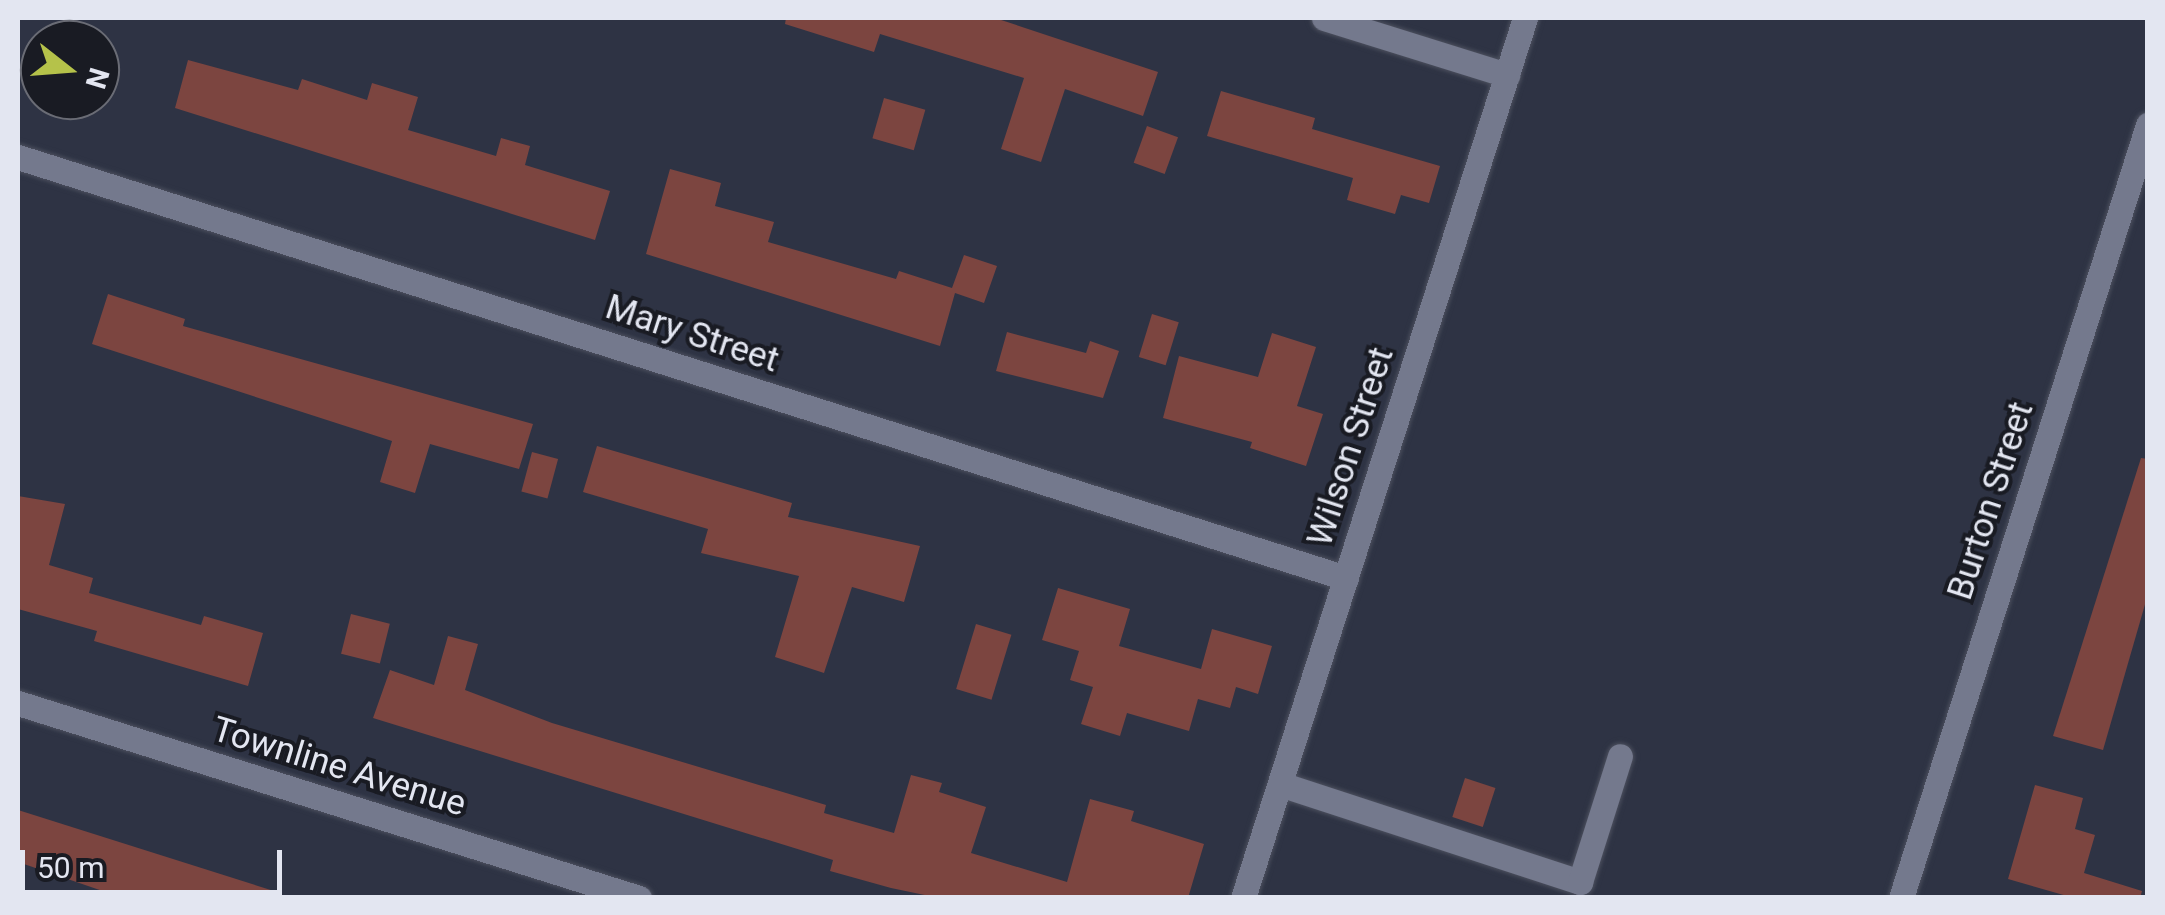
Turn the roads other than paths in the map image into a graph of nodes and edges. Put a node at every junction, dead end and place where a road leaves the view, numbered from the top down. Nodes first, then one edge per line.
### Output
1 (1324, 18) edge
2 (1525, 18) edge
3 (1507, 74) junction
4 (2148, 125) edge
5 (18, 157) edge
6 (1346, 578) junction
7 (18, 703) edge
8 (1620, 756) dead end
9 (1280, 784) junction
10 (639, 898) edge
11 (1243, 898) edge
12 (1901, 898) edge

1 - 3 street
2 - 3 street, Wilson Street
3 - 6 street, Wilson Street
4 - 12 street, Burton Street
5 - 6 street, Mary Street
6 - 9 street, Wilson Street
7 - 10 street, Townline Avenue
8 - 9 street
9 - 11 street, Wilson Street

